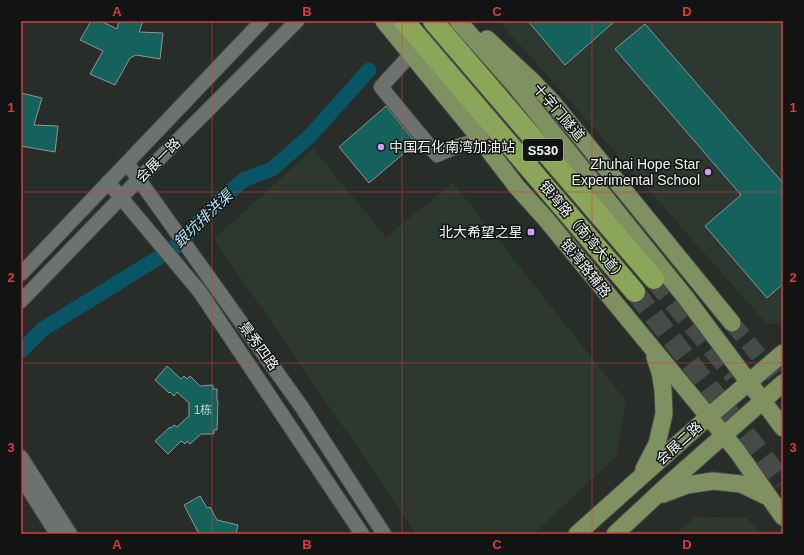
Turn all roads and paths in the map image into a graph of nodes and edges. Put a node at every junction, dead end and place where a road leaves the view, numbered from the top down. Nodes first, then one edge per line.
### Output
1 (262, 21) edge
2 (297, 21) edge
3 (384, 21) edge
4 (404, 21) edge
5 (433, 21) edge
6 (458, 21) edge
7 (468, 21) edge
8 (411, 54) junction
9 (480, 139) junction
10 (127, 163) junction
11 (139, 179) junction
12 (108, 182) junction
13 (121, 198) junction
14 (21, 274) edge
15 (654, 279) tunnel mouth
16 (635, 292) tunnel mouth
17 (21, 302) edge
18 (732, 323) tunnel mouth
19 (652, 349) junction
20 (783, 353) edge
21 (748, 381) junction
22 (783, 383) edge
23 (763, 401) junction
24 (708, 417) junction
25 (780, 423) edge
26 (724, 436) junction
27 (21, 457) edge
28 (21, 477) edge
29 (638, 479) junction
30 (655, 497) junction
31 (769, 497) junction
32 (783, 517) edge
33 (57, 534) edge
34 (70, 534) edge
35 (362, 534) edge
36 (384, 534) edge
37 (577, 534) edge
38 (615, 534) edge

1 - 10 street, 会展一路
2 - 11 street, 会展一路
3 - 8 main road, 银湾路辅路
4 - 16 highway, 银湾路（南湾大道） / S530
5 - 15 highway, 银湾路（南湾大道） / S530
6 - 21 main road
7 - 18 main road, 十字门隧道
8 - 9 main road, 银湾路辅路
8 - 9 street
9 - 19 main road, 银湾路辅路
10 - 11 street, 景秀四路
10 - 12 street, 会展一路
11 - 13 street, 会展一路
11 - 36 street, 景秀四路
12 - 13 street, 景秀四路
12 - 14 street, 会展一路
13 - 17 street, 会展一路
13 - 35 street, 景秀四路
19 - 24 main road, 银湾路辅路
19 - 29 main road
20 - 21 main road, 会展二路
21 - 23 main road
21 - 24 main road, 会展二路
22 - 23 main road, 会展二路
23 - 25 main road
23 - 26 main road, 会展二路
24 - 26 main road, 银湾路辅路
24 - 29 main road, 会展二路
26 - 30 main road, 会展二路
26 - 31 main road, 银湾路辅路
27 - 34 street
28 - 33 street
29 - 37 main road, 会展二路
30 - 31 main road
30 - 38 main road, 会展二路
31 - 32 main road, 银湾路辅路

